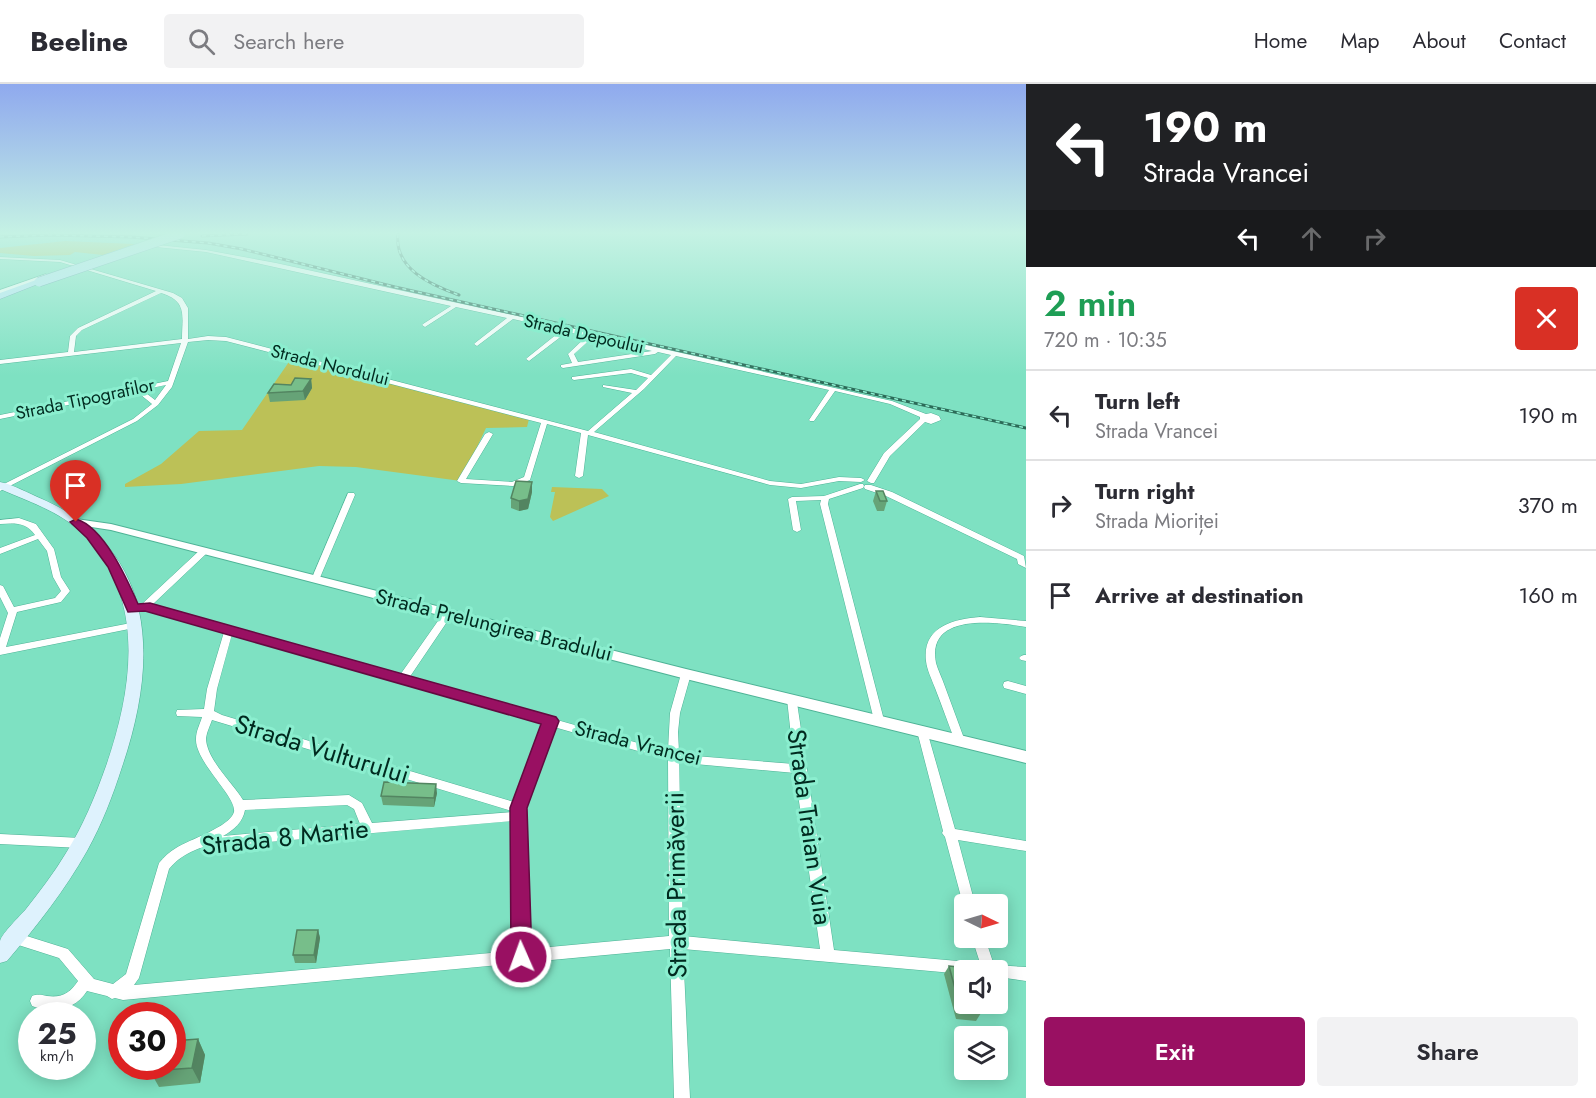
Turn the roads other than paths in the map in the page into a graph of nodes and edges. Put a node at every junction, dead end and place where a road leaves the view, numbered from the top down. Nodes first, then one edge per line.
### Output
1 (35, 281) edge
2 (41, 281) edge
3 (130, 281) edge
4 (349, 281) edge
5 (161, 291) junction
6 (0, 294) edge
7 (455, 305) junction
8 (512, 317) junction
9 (425, 325) dead end
10 (567, 329) junction
11 (592, 335) junction
12 (185, 340) junction
13 (477, 344) dead end
14 (662, 351) junction
15 (71, 354) junction
16 (675, 354) junction
17 (529, 358) dead end
18 (599, 361) junction
19 (0, 362) edge
20 (576, 364) junction
21 (563, 366) dead end
22 (609, 374) junction
23 (652, 377) junction
24 (574, 378) dead end
25 (171, 382) junction
26 (605, 386) dead end
27 (137, 389) junction
28 (833, 389) junction
29 (636, 392) junction
30 (156, 404) junction
31 (0, 417) edge
32 (812, 420) dead end
33 (545, 421) junction
34 (587, 432) junction
35 (489, 434) dead end
36 (579, 476) dead end
37 (865, 483) junction
38 (1, 487) edge
39 (351, 495) dead end
40 (825, 498) junction
41 (0, 522) edge
42 (76, 522) junction
43 (111, 527) junction
44 (797, 530) dead end
45 (40, 536) junction
46 (91, 536) junction
47 (0, 551) edge
48 (204, 551) junction
49 (1025, 562) edge
50 (315, 580) junction
51 (2, 594) edge
52 (139, 608) junction
53 (12, 610) junction
54 (448, 613) junction
55 (1026, 621) edge
56 (136, 625) junction
57 (229, 630) junction
58 (0, 652) edge
59 (686, 674) junction
60 (402, 680) junction
61 (1008, 685) dead end
62 (1026, 690) edge
63 (792, 699) junction
64 (182, 713) dead end
65 (209, 713) junction
66 (879, 720) junction
67 (551, 721) junction
68 (922, 731) junction
69 (960, 741) junction
70 (674, 756) junction
71 (1026, 757) edge
72 (800, 769) junction
73 (241, 805) junction
74 (518, 812) junction
75 (368, 829) junction
76 (948, 833) junction
77 (0, 839) edge
78 (81, 843) junction
79 (200, 843) junction
80 (1026, 846) edge
81 (966, 894) edge
82 (14, 938) junction
83 (676, 942) junction
84 (0, 954) edge
85 (828, 956) junction
86 (521, 957) junction
87 (954, 967) edge
88 (1008, 972) edge
89 (1026, 974) edge
90 (85, 981) junction
91 (112, 992) junction
92 (38, 1001) dead end
93 (682, 1098) edge

1 - 6 street, Strada Depoului
2 - 6 main road, bridge
3 - 5 street
4 - 7 street, Strada Depoului
5 - 12 street
5 - 15 street
7 - 8 street, Strada Depoului
7 - 9 street
8 - 10 street, Strada Depoului
8 - 13 street
10 - 11 street, Strada Depoului
10 - 17 street
11 - 14 street, Strada Depoului
11 - 20 street
12 - 15 street, Strada Nordului
12 - 25 street
12 - 33 street, Strada Nordului
14 - 16 street, Strada Depoului
14 - 18 street
15 - 19 street, Strada Nordului
16 - 23 street
16 - 28 street, Strada Depoului
18 - 20 street
18 - 22 street
20 - 21 street
22 - 23 street
22 - 24 street
23 - 29 street
25 - 27 street, Strada Tipografilor
25 - 30 street
26 - 29 street
27 - 30 street
27 - 31 street, Strada Tipografilor
28 - 32 street
28 - 37 street, Strada Depoului
29 - 34 street
30 - 38 street
33 - 34 street, Strada Nordului
33 - 35 street
34 - 36 street
34 - 37 street, Strada Nordului
37 - 40 street
37 - 49 street, Strada Nordului
38 - 42 main road
39 - 50 street
40 - 44 street
40 - 66 street
41 - 45 street
42 - 43 street, Strada Prelungirea Bradului
42 - 46 main road
43 - 46 street
43 - 48 street, Strada Prelungirea Bradului
45 - 47 street
45 - 53 street
46 - 52 main road
48 - 50 street, Strada Prelungirea Bradului
48 - 52 street
50 - 54 street, Strada Prelungirea Bradului
51 - 53 street
52 - 56 main road
52 - 57 street, Strada Vrancei
53 - 58 street
54 - 59 street, Strada Prelungirea Bradului
54 - 60 street
55 - 69 street
56 - 58 street
56 - 78 main road
57 - 60 street, Strada Vrancei
57 - 65 street, Strada Vulturului
59 - 63 street, Strada Prelungirea Bradului
59 - 70 street, Strada Primăverii
60 - 67 street, Strada Vrancei
61 - 62 street
63 - 66 street, Strada Prelungirea Bradului
63 - 72 street, Strada Traian Vuia
64 - 65 street
65 - 73 street
65 - 74 street, Strada Vulturului
66 - 68 street, Strada Prelungirea Bradului
67 - 70 street, Strada Vrancei
67 - 74 street
68 - 69 street, Strada Prelungirea Bradului
68 - 76 street
69 - 71 street, Strada Prelungirea Bradului
70 - 72 street, Strada Vrancei
70 - 83 street, Strada Primăverii
72 - 85 street, Strada Traian Vuia
73 - 75 street
73 - 79 street
74 - 75 street, Strada 8 Martie
74 - 86 street
75 - 79 street, Strada 8 Martie
76 - 80 street
76 - 81 street
77 - 78 street
78 - 82 main road
79 - 91 street, Strada 8 Martie
82 - 84 main road
82 - 90 street
83 - 85 street
83 - 86 street
83 - 93 street, Strada Primăverii
85 - 87 street
86 - 91 street
88 - 89 street
90 - 91 street
90 - 92 street

